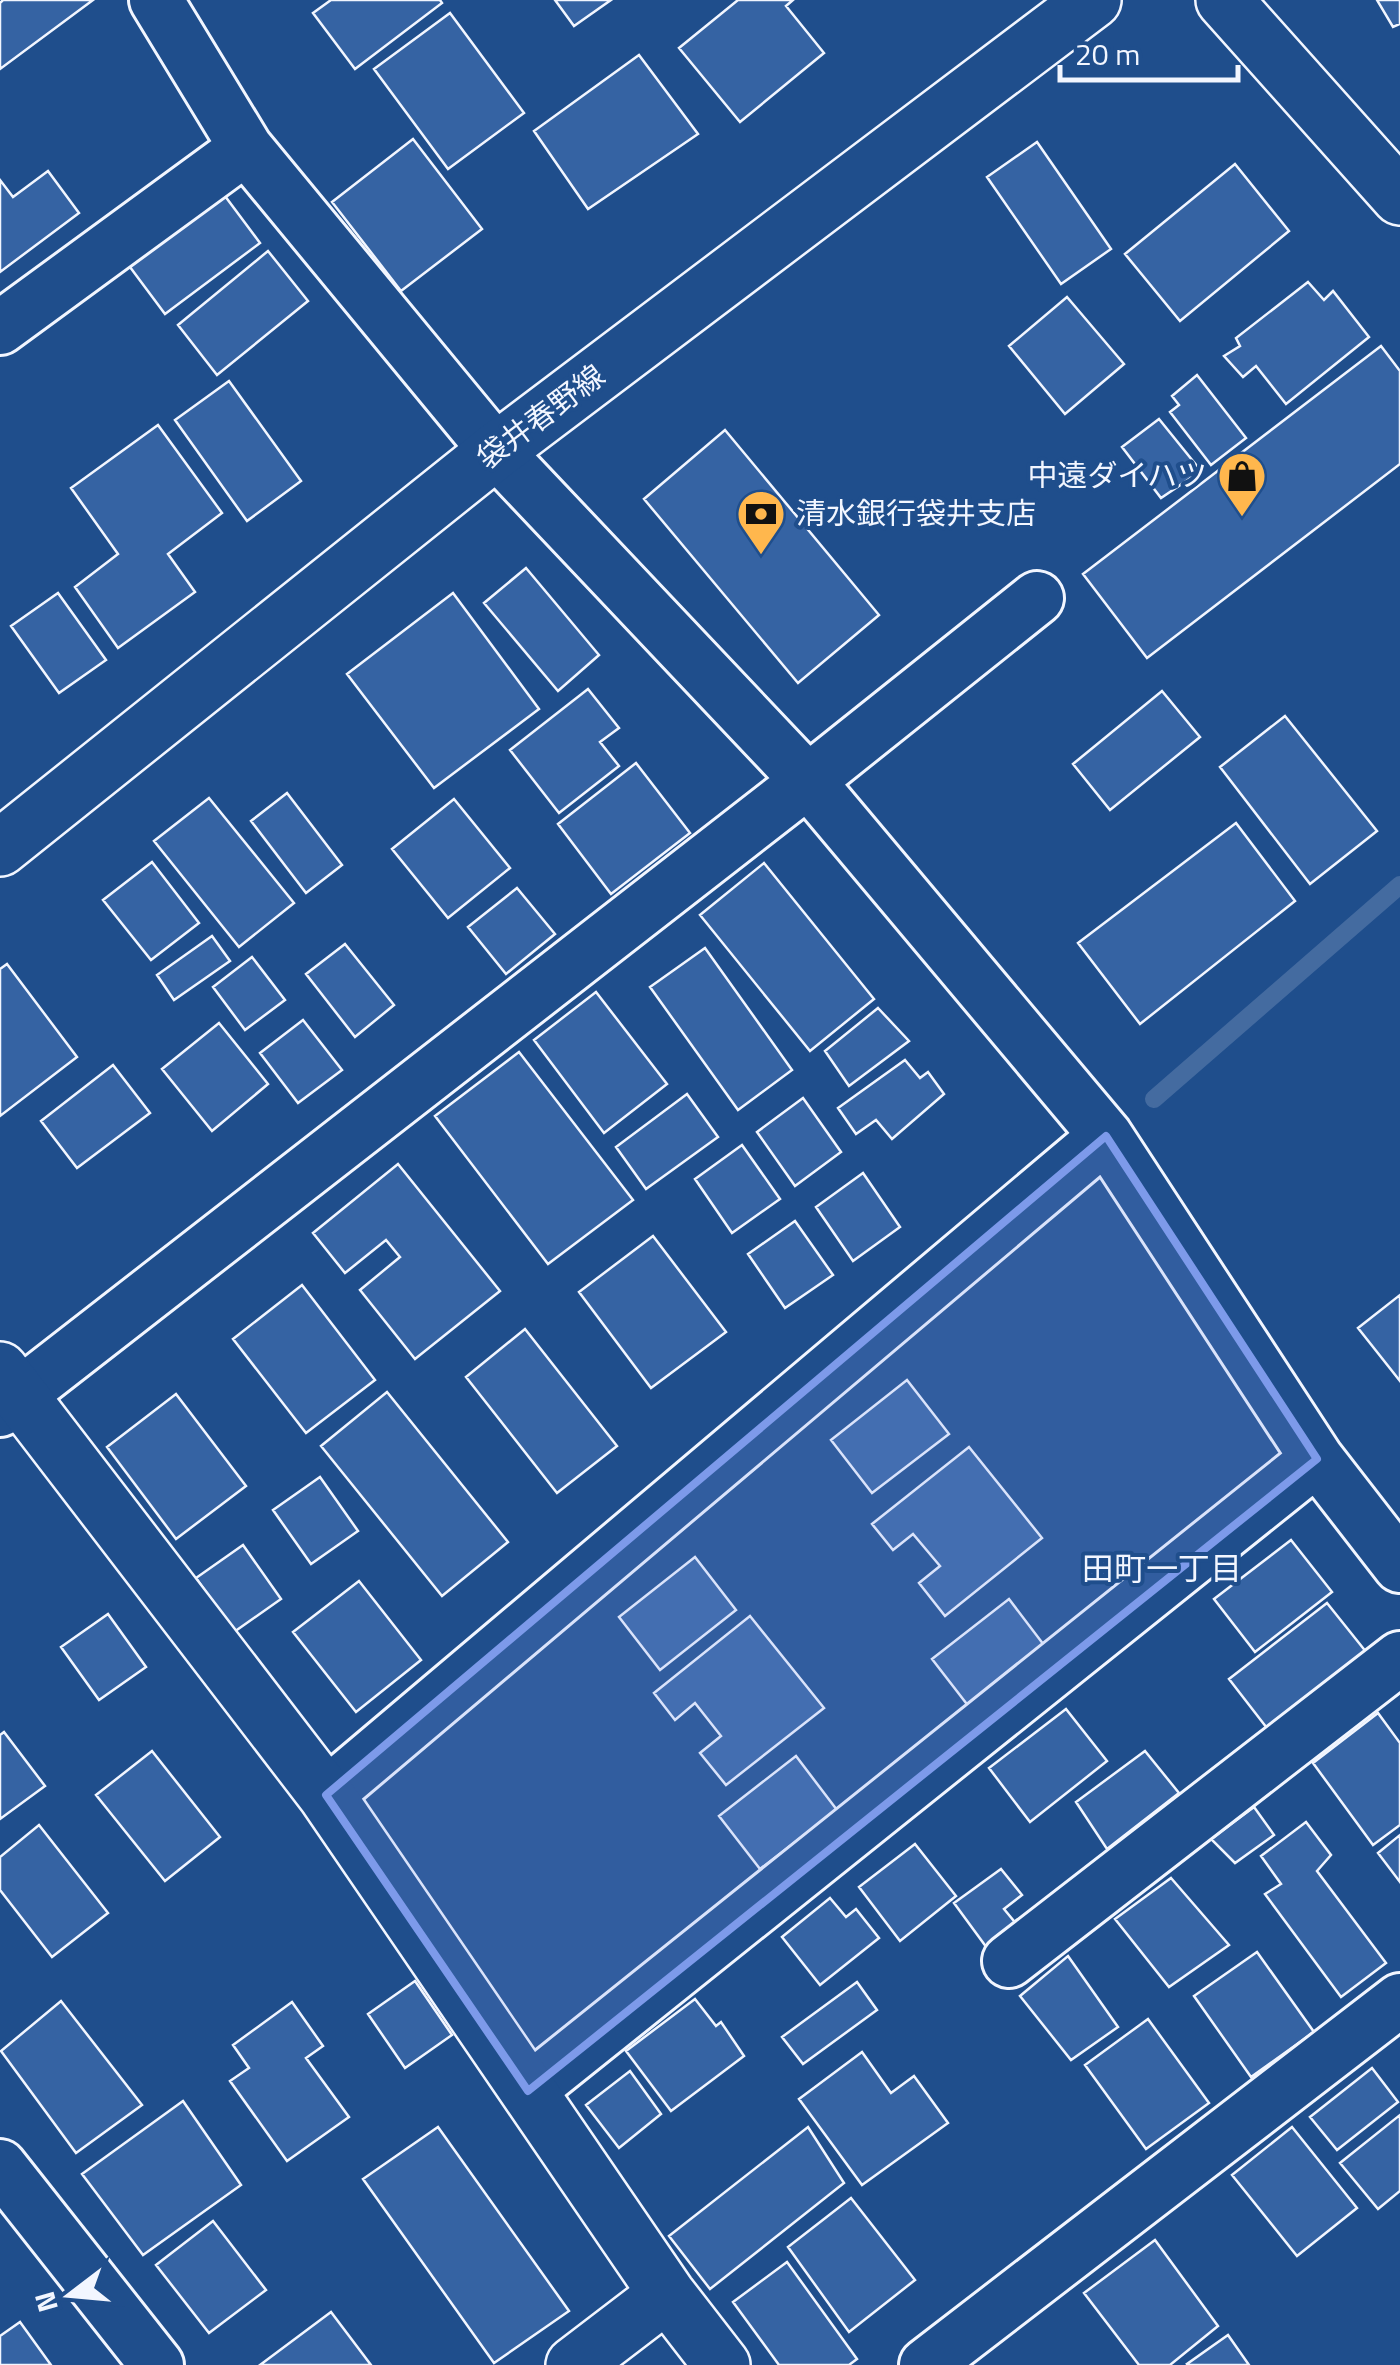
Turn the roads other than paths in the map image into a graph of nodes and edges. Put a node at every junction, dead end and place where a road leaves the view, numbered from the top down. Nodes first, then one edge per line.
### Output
1 (156, 0) edge
2 (1093, 0) edge
3 (1224, 0) edge
4 (246, 148) junction
5 (1400, 197) edge
6 (0, 328) edge
7 (496, 451) junction
8 (1037, 598) dead end
9 (808, 781) junction
10 (0, 848) edge
11 (1106, 1136) junction
12 (6, 1392) edge
13 (1318, 1459) junction
14 (1400, 1566) edge
15 (1400, 1658) edge
16 (326, 1795) junction
17 (1008, 1961) dead end
18 (1400, 2000) edge
19 (528, 2091) junction
20 (0, 2166) edge
21 (666, 2294) junction
22 (158, 2365) edge
23 (574, 2365) edge
24 (722, 2365) edge
25 (926, 2365) edge

1 - 4 street
2 - 7 main road, 袋井春野線
3 - 5 main road
4 - 6 street
4 - 7 street
7 - 9 street
7 - 10 main road, 袋井春野線
8 - 9 street
9 - 11 street
9 - 12 street
11 - 13 street
11 - 16 street
12 - 16 main road
13 - 14 street
13 - 19 street
15 - 17 street
16 - 19 main road
18 - 25 street
19 - 21 main road
20 - 22 street
21 - 23 main road
21 - 24 main road

